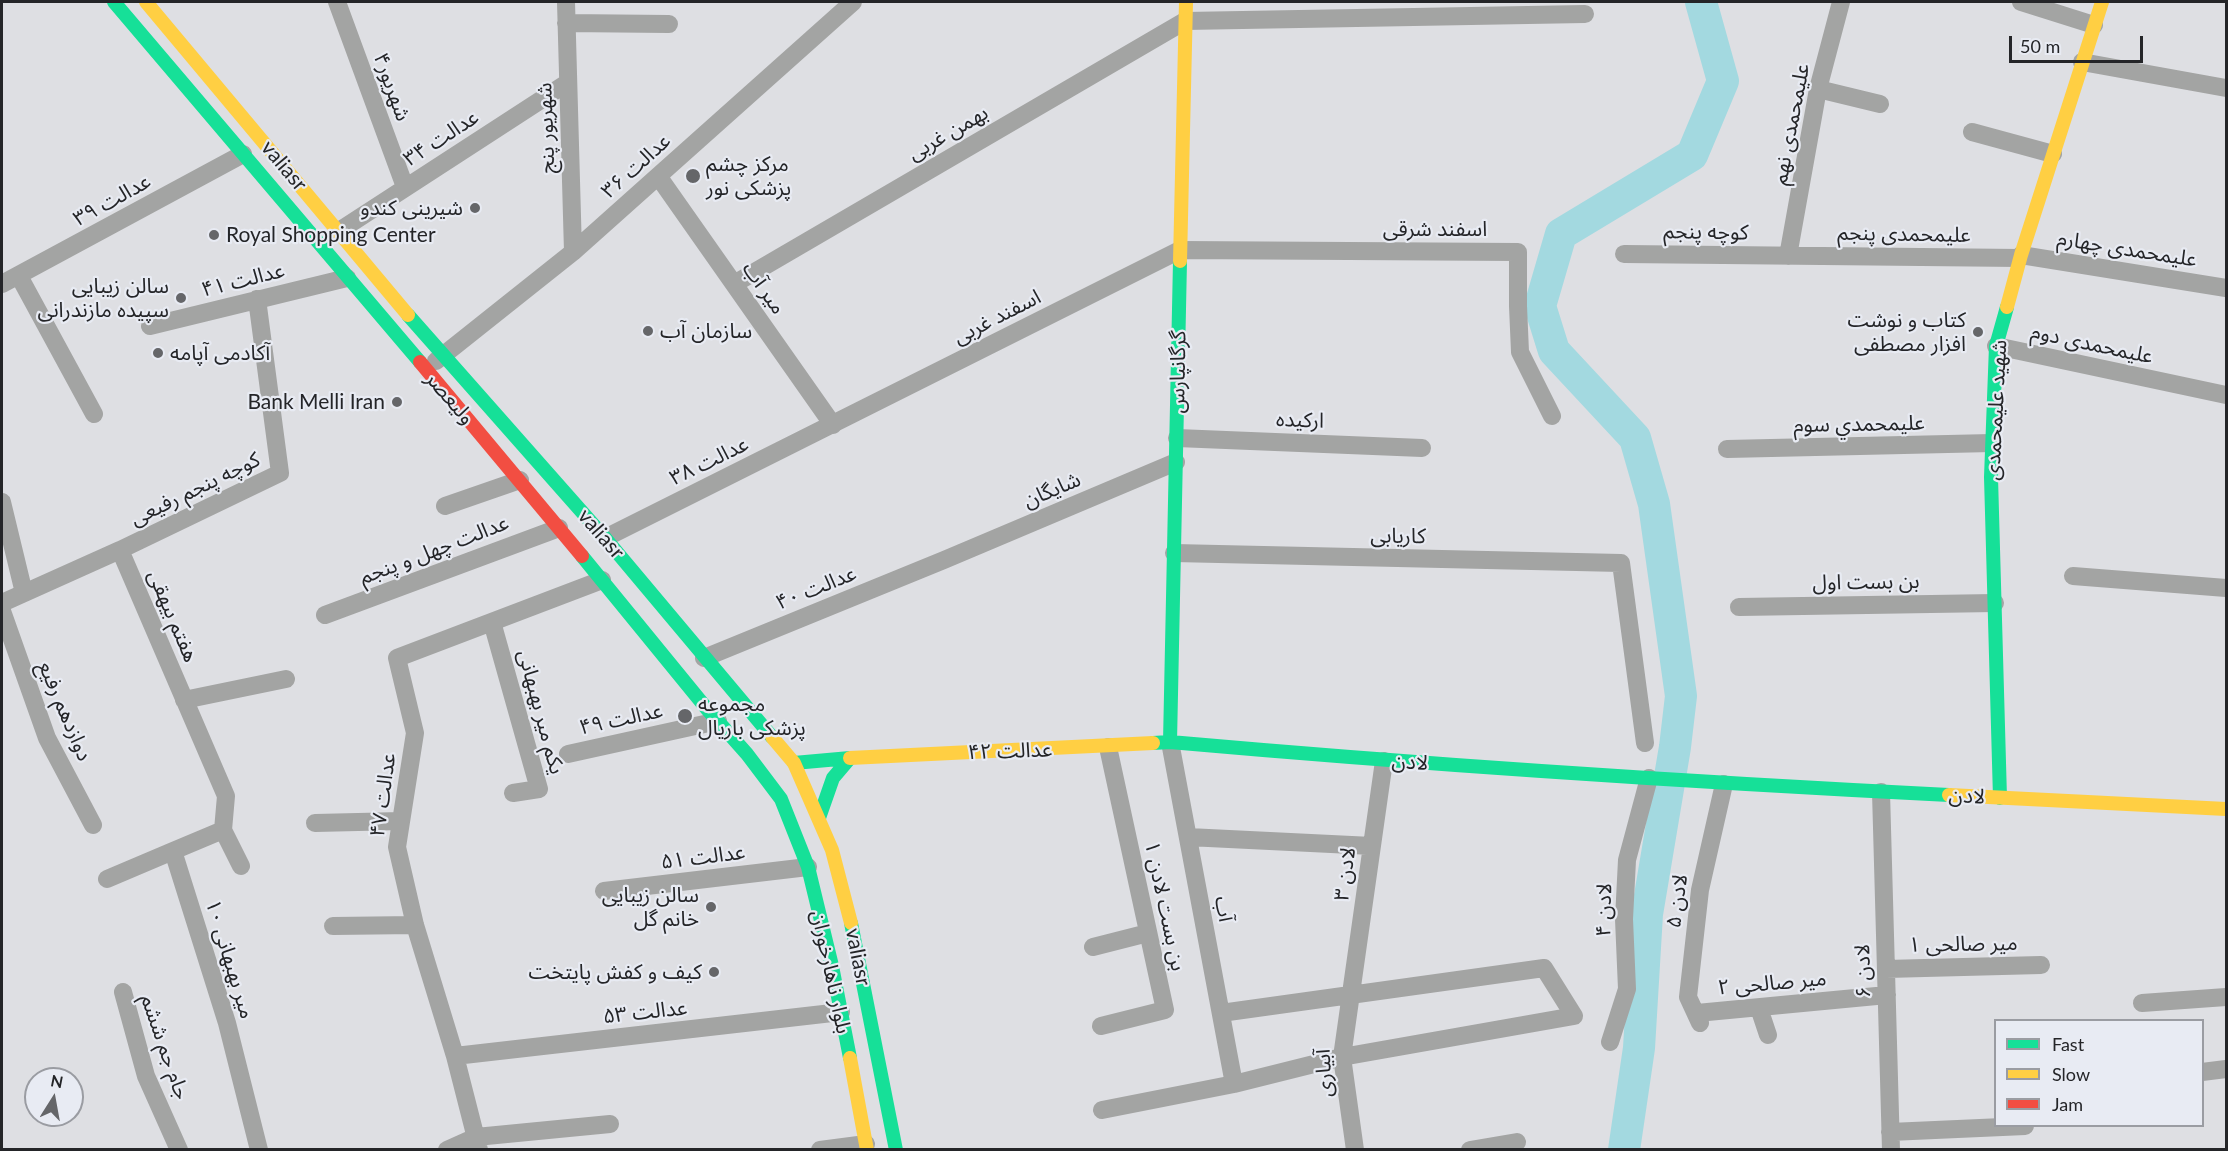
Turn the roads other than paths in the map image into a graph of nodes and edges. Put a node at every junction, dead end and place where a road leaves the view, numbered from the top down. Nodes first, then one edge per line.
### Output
1 (114, 2) edge
2 (146, 2) edge
3 (337, 2) edge
4 (566, 2) edge
5 (853, 2) edge
6 (1186, 2) edge
7 (1841, 2) edge
8 (2021, 2) edge
9 (2102, 2) edge
10 (1585, 14) dead end
11 (1185, 21) junction
12 (566, 23) junction
13 (669, 24) dead end
14 (2094, 25) junction
15 (2082, 62) junction
16 (567, 83) junction
17 (2226, 88) edge
18 (1818, 89) junction
19 (1880, 104) dead end
20 (1972, 132) dead end
21 (243, 154) junction
22 (2053, 154) junction
23 (658, 176) junction
24 (405, 188) junction
25 (339, 231) junction
26 (1180, 250) junction
27 (573, 252) junction
28 (1624, 254) dead end
29 (1788, 256) junction
30 (2020, 257) junction
31 (19, 276) junction
32 (347, 278) junction
33 (2, 284) edge
34 (734, 284) junction
35 (2226, 288) edge
36 (256, 299) junction
37 (150, 326) dead end
38 (1996, 346) junction
39 (443, 356) junction
40 (425, 370) junction
41 (2226, 395) edge
42 (94, 414) dead end
43 (1552, 417) dead end
44 (833, 425) junction
45 (1177, 438) junction
46 (1992, 443) junction
47 (1422, 448) dead end
48 (1727, 449) dead end
49 (1176, 462) junction
50 (520, 480) junction
51 (2, 502) edge
52 (445, 506) dead end
53 (559, 528) junction
54 (605, 538) junction
55 (120, 550) junction
56 (1174, 554) junction
57 (944, 560) joint
58 (2073, 576) dead end
59 (602, 580) junction
60 (2226, 588) edge
61 (24, 593) junction
62 (2, 603) edge
63 (1995, 603) junction
64 (1739, 607) dead end
65 (2, 611) edge
66 (325, 615) dead end
67 (492, 622) junction
68 (704, 658) junction
69 (285, 679) dead end
70 (184, 700) junction
71 (718, 721) junction
72 (1170, 742) junction
73 (1645, 743) dead end
74 (1108, 747) junction
75 (568, 754) dead end
76 (850, 758) junction
77 (1384, 760) junction
78 (794, 764) junction
79 (1649, 778) junction
80 (1716, 783) junction
81 (1881, 792) junction
82 (513, 793) dead end
83 (2000, 798) junction
84 (781, 799) joint
85 (2226, 809) edge
86 (819, 818) junction
87 (401, 821) junction
88 (315, 823) dead end
89 (93, 825) dead end
90 (223, 830) junction
91 (1188, 837) junction
92 (1372, 846) junction
93 (173, 851) junction
94 (241, 867) dead end
95 (807, 867) junction
96 (107, 879) dead end
97 (604, 891) dead end
98 (416, 925) junction
99 (333, 926) dead end
100 (1148, 933) junction
101 (1093, 947) dead end
102 (2041, 965) dead end
103 (1886, 969) junction
104 (123, 992) dead end
105 (1351, 994) junction
106 (1887, 995) junction
107 (2226, 997) edge
108 (2142, 1003) dead end
109 (1760, 1008) junction
110 (841, 1012) junction
111 (1221, 1013) junction
112 (1698, 1018) joint
113 (1101, 1026) dead end
114 (1768, 1035) dead end
115 (1610, 1042) dead end
116 (455, 1056) junction
117 (1342, 1057) junction
118 (2226, 1069) edge
119 (2204, 1072) edge
120 (1234, 1084) junction
121 (1102, 1110) dead end
122 (610, 1124) dead end
123 (2008, 1127) edge
124 (1890, 1141) edge
125 (1518, 1142) dead end
126 (478, 1143) edge
127 (867, 1147) edge
128 (179, 1149) edge
129 (259, 1149) edge
130 (447, 1149) edge
131 (820, 1149) edge
132 (896, 1149) edge
133 (1355, 1149) edge
134 (1470, 1149) edge

1 - 21 main road, ولیعصر
2 - 25 main road, valiasr
3 - 24 street, شهریور۴
4 - 12 street, شهریور پنج
5 - 23 street, عدالت ۳۶
6 - 11 main road, گرگانپارس
7 - 18 street, علیمحمدی نهم
8 - 14 street
9 - 14 main road, شهید علیمحمدی
10 - 11 street
11 - 26 main road, گرگانپارس
11 - 34 street, بهمن غربی
12 - 13 street
12 - 16 street, شهریور پنج
14 - 15 main road, شهید علیمحمدی
15 - 17 street
15 - 22 main road, شهید علیمحمدی
16 - 24 street, عدالت ۳۴
16 - 27 street, شهریور پنج
18 - 19 street
18 - 29 street, علیمحمدی نهم
20 - 22 street
21 - 31 street, عدالت ۳۹
21 - 32 main road, ولیعصر
22 - 30 main road, شهید علیمحمدی
23 - 27 street, عدالت ۳۶
23 - 34 street, میر آب
24 - 25 street, عدالت ۳۴
25 - 39 main road, valiasr
26 - 43 street, اسفند شرقی
26 - 44 street, اسفند غربی
26 - 45 main road, گرگانپارس
27 - 39 street, عدالت ۳۶
28 - 29 street, کوچه پنجم
29 - 30 street, علیمحمدی پنجم
30 - 35 street, علیمحمدی چهارم
30 - 38 main road, شهید علیمحمدی
31 - 33 street, عدالت ۳۹
31 - 42 street
32 - 36 street, عدالت ۴۱
32 - 40 main road, ولیعصر
34 - 44 street, میر آب
36 - 37 street, عدالت ۴۱
36 - 55 street, کوچه پنجم رفیعی
38 - 41 street, علیمحمدی دوم
38 - 46 main road, شهید علیمحمدی
39 - 40 street, عدالت ۳۶
39 - 54 main road, valiasr
40 - 50 main road, ولیعصر
44 - 54 street, عدالت ۳۸
45 - 47 street, ارکیده
45 - 49 main road, گرگانپارس
46 - 48 street, عليمحمدي سوم
46 - 63 main road, شهید علیمحمدی
49 - 56 main road, گرگانپارس
49 - 57 street, شایگان
50 - 52 street
50 - 53 main road, ولیعصر
51 - 61 street
53 - 59 main road, ولیعصر
53 - 66 street, عدالت چهل و پنجم
54 - 68 main road, valiasr
55 - 61 street, کوچه پنجم رفیعی
55 - 70 street, هفتم بیهقی
56 - 72 main road, گرگانپارس
56 - 73 street, کاریابی
57 - 68 street, عدالت ۴۰
58 - 60 street
59 - 67 street, عدالت ۴۷
59 - 71 main road, ولیعصر
61 - 62 street, کوچه پنجم رفیعی
63 - 64 street, بن بست اول
63 - 83 main road, شهید علیمحمدی
65 - 89 street, دوازدهم رفیع
67 - 82 street, یکم میر بهبهانی
67 - 87 street, عدالت ۴۷
68 - 78 main road, valiasr
69 - 70 street
70 - 90 street, هفتم بیهقی
71 - 75 street, عدالت ۴۹
71 - 84 main road, ولیعصر
72 - 74 main road, عدالت ۴۲
72 - 77 main road, لادن
72 - 91 street, آب
74 - 76 main road, عدالت ۴۲
74 - 100 street, ۱ بن بست لادن
76 - 78 main road, عدالت ۴۲
76 - 86 main road
77 - 79 main road, لادن
77 - 92 street, ۳ لادن
78 - 86 main road, valiasr
79 - 80 main road, لادن
79 - 115 street, ۴ لادن
80 - 81 main road, لادن
80 - 112 street, ۵ لادن
81 - 83 main road, لادن
81 - 103 street, ۶ لادن
83 - 85 main road, لادن
84 - 95 main road, بلوار ناهارخوران
86 - 132 main road, valiasr
87 - 88 street
87 - 98 street, عدالت ۴۷
90 - 93 street
90 - 94 street
91 - 92 street
91 - 111 street, آب
92 - 105 street, ۳ لادن
93 - 96 street
93 - 129 street, ۱۰ میر بهبهانی
95 - 97 street, عدالت ۵۱
95 - 110 main road, بلوار ناهارخوران
98 - 99 street
98 - 116 street, عدالت ۴۷
100 - 101 street
100 - 113 street, ۱ بن بست لادن
102 - 103 street, ۱ میر صالحی
103 - 106 street, ۶ لادن
104 - 128 street, جام جم ششم
105 - 111 street
105 - 117 street, آبیاری
105 - 117 street
106 - 109 street, ۲ میر صالحی
106 - 124 street, ۶ لادن
107 - 108 street
109 - 112 street, ۲ میر صالحی
109 - 114 street
110 - 116 street, عدالت ۵۳
110 - 127 main road, بلوار ناهارخوران
111 - 120 street, آب
116 - 126 street, عدالت ۴۷
117 - 120 street
117 - 133 street, آبیاری
118 - 119 street
120 - 121 street
122 - 126 street
123 - 124 street
125 - 134 street
126 - 130 street
127 - 131 street

